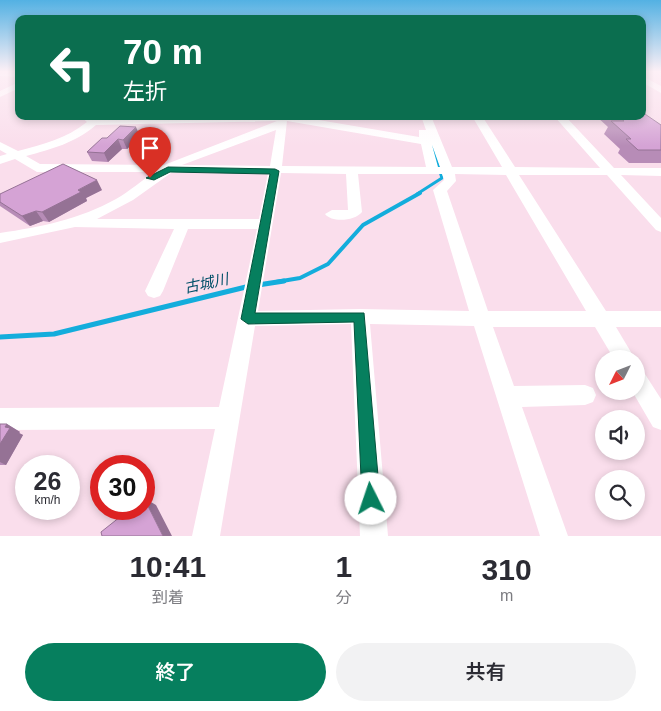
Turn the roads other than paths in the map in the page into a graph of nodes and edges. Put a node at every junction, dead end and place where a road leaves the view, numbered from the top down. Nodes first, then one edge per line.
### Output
1 (88, 120) edge
2 (283, 120) edge
3 (358, 120) edge
4 (418, 120) edge
5 (427, 120) edge
6 (479, 120) edge
7 (563, 120) edge
8 (359, 129) junction
9 (426, 142) junction
10 (0, 145) edge
11 (17, 154) junction
12 (0, 160) edge
13 (165, 169) junction
14 (275, 171) junction
15 (352, 171) junction
16 (441, 171) junction
17 (511, 171) junction
18 (611, 172) junction
19 (661, 172) edge
20 (332, 214) dead end
21 (73, 222) junction
22 (183, 224) junction
23 (265, 224) junction
24 (661, 226) edge
25 (0, 238) edge
26 (154, 291) dead end
27 (360, 316) junction
28 (601, 318) junction
29 (248, 319) junction
30 (481, 319) junction
31 (661, 319) edge
32 (620, 350) edge
33 (645, 393) edge
34 (585, 395) dead end
35 (507, 397) junction
36 (228, 418) junction
37 (0, 419) edge
38 (661, 419) edge
39 (206, 536) edge
40 (374, 536) edge
41 (554, 536) edge

1 - 11 street
2 - 8 street
2 - 13 street
2 - 14 street
3 - 8 street
4 - 9 street
5 - 16 street
6 - 17 street
7 - 18 street
8 - 9 street
9 - 16 street
10 - 11 street
11 - 12 street
11 - 13 street
13 - 14 street
13 - 21 street
14 - 15 street
14 - 23 street
15 - 16 street
15 - 20 street
16 - 17 street
16 - 30 street
17 - 18 street
17 - 28 street
18 - 19 street
18 - 24 street
21 - 22 street
21 - 25 street
22 - 23 street
22 - 26 street
23 - 29 street
27 - 29 street
27 - 30 street
27 - 40 street
28 - 30 street
28 - 31 street
28 - 32 street
29 - 36 street
30 - 35 street
33 - 38 street
34 - 35 street
35 - 41 street
36 - 37 street
36 - 39 street

